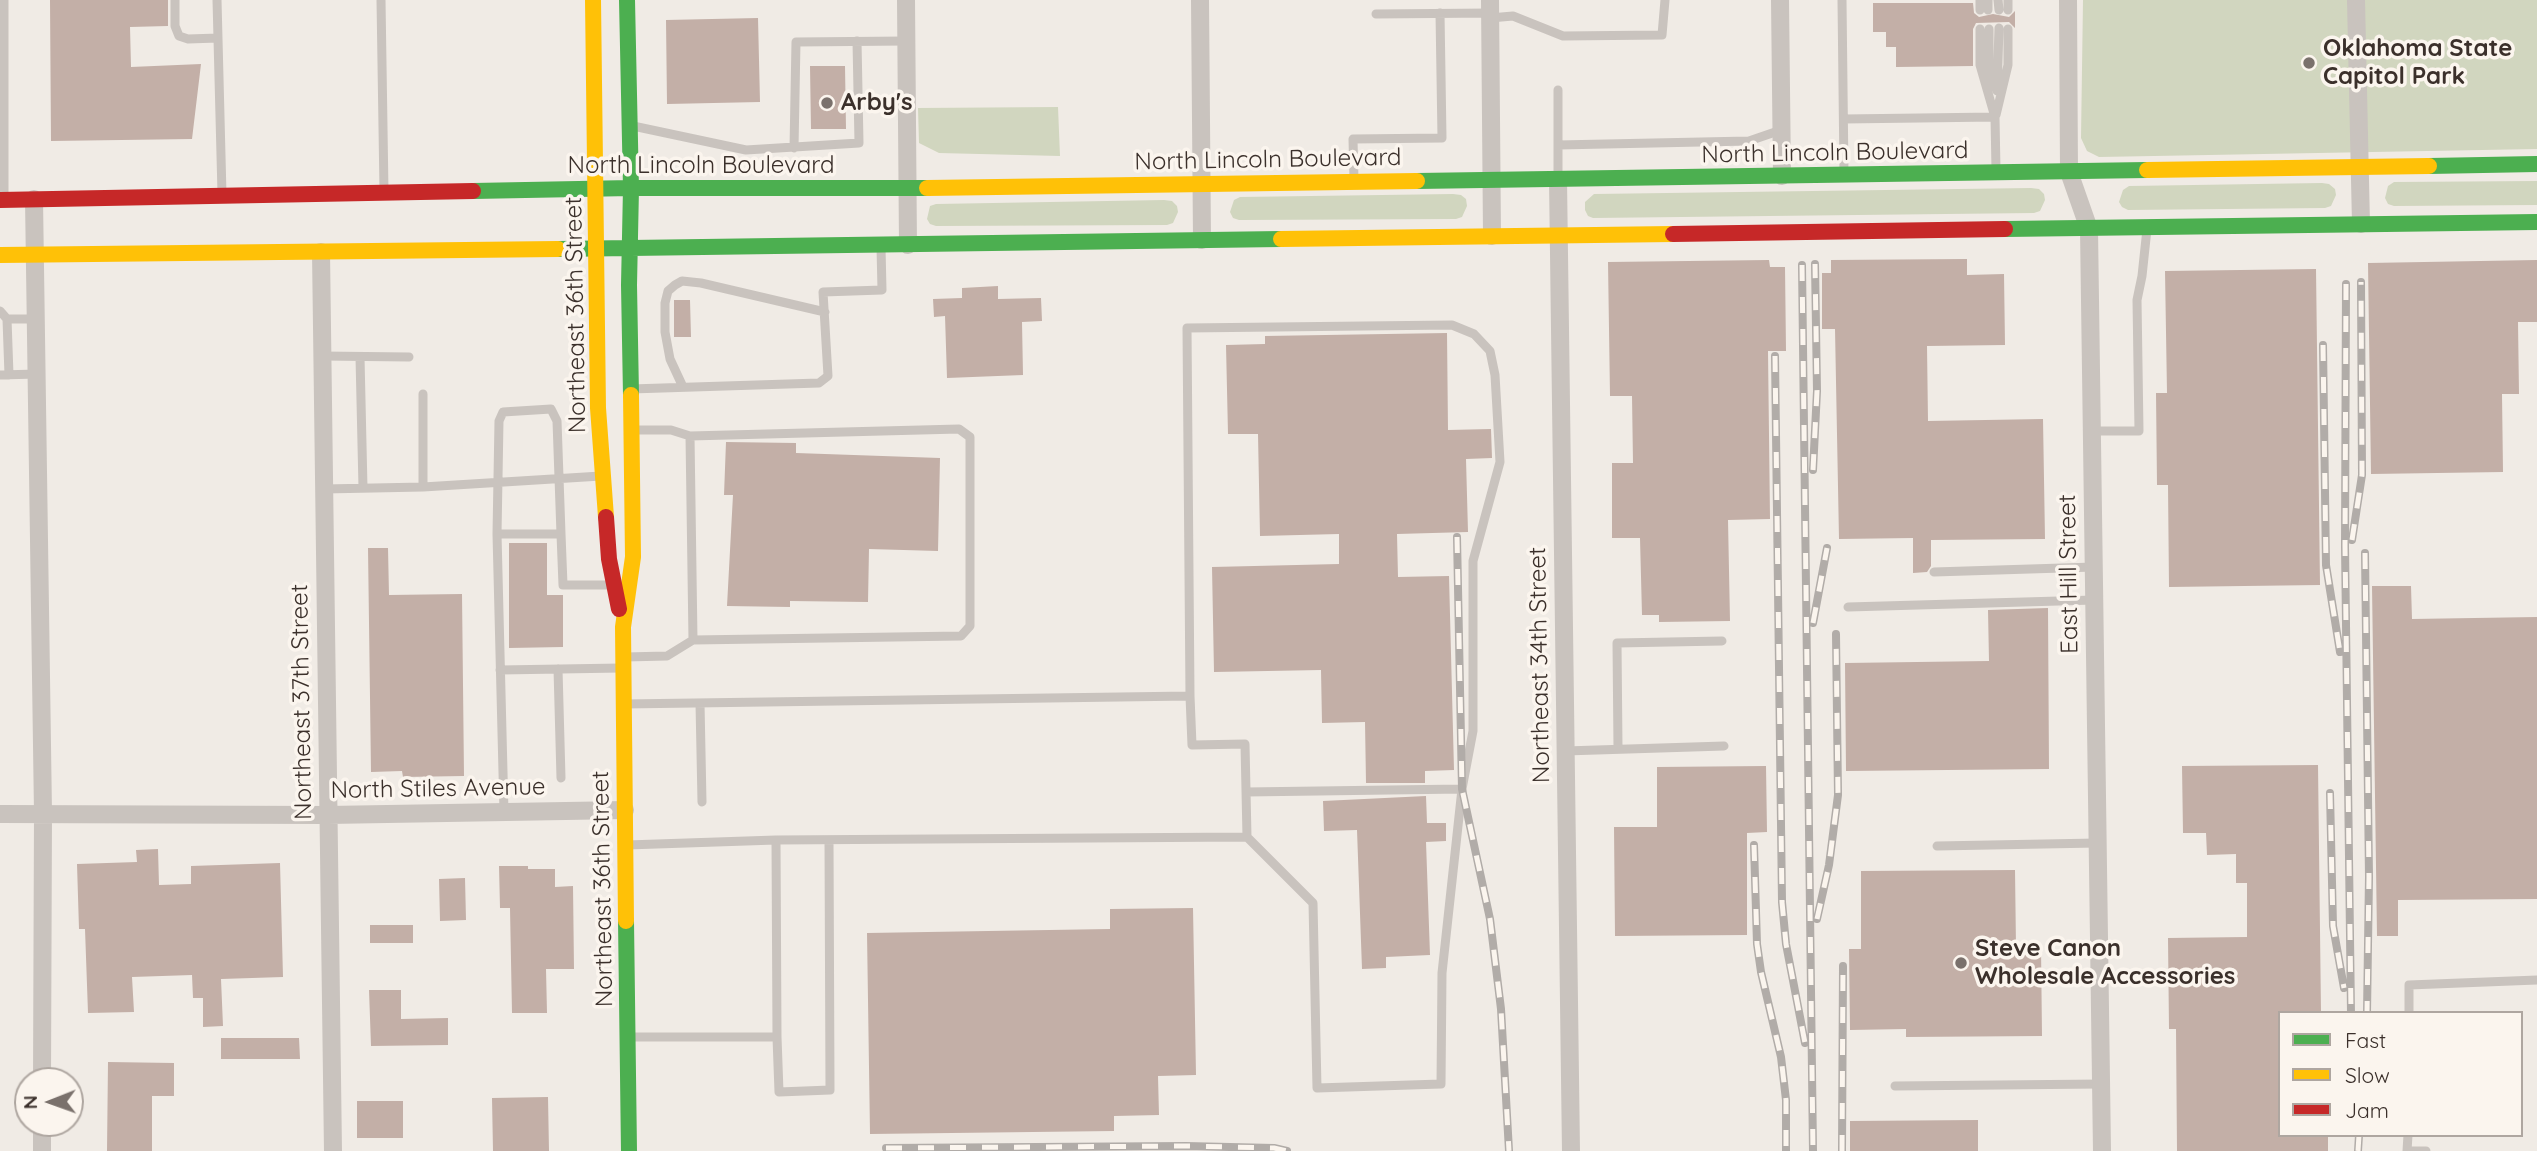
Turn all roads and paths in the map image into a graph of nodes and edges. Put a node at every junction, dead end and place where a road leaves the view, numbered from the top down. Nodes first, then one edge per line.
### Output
1 (2, 0) edge
2 (175, 0) edge
3 (217, 0) edge
4 (381, 0) edge
5 (593, 0) edge
6 (627, 0) edge
7 (906, 0) edge
8 (1200, 0) edge
9 (1665, 0) edge
10 (1780, 0) edge
11 (1842, 0) edge
12 (2068, 0) edge
13 (2357, 0) edge
14 (1490, 10) edge
15 (1440, 13) junction
16 (1376, 14) dead end
17 (218, 38) junction
18 (906, 40) junction
19 (857, 41) junction
20 (1558, 90) dead end
21 (1995, 117) junction
22 (1844, 119) junction
23 (629, 125) junction
24 (1781, 130) junction
25 (1558, 145) junction
26 (794, 148) junction
27 (2537, 163) edge
28 (2360, 167) junction
29 (1996, 173) junction
30 (2069, 173) junction
31 (1844, 175) junction
32 (1782, 176) junction
33 (1558, 178) junction
34 (1492, 180) junction
35 (1354, 182) junction
36 (1203, 184) junction
37 (631, 188) junction
38 (908, 188) junction
39 (597, 190) junction
40 (384, 193) junction
41 (222, 196) junction
42 (34, 199) junction
43 (2, 200) edge
44 (2537, 222) edge
45 (2361, 224) junction
46 (2147, 228) junction
47 (2089, 229) junction
48 (1559, 235) junction
49 (1492, 236) junction
50 (1202, 240) junction
51 (881, 245) junction
52 (908, 245) junction
53 (629, 248) junction
54 (597, 249) junction
55 (321, 251) junction
56 (35, 254) junction
57 (0, 255) edge
58 (825, 312) junction
59 (3, 315) edge
60 (36, 319) junction
61 (322, 356) junction
62 (360, 357) junction
63 (409, 357) dead end
64 (37, 374) junction
65 (4, 375) edge
66 (682, 387) junction
67 (631, 389) junction
68 (423, 394) dead end
69 (632, 430) junction
70 (2092, 431) junction
71 (690, 436) junction
72 (602, 476) junction
73 (558, 479) junction
74 (497, 482) junction
75 (423, 487) junction
76 (363, 488) junction
77 (324, 489) junction
78 (497, 534) junction
79 (561, 534) junction
80 (2094, 567) junction
81 (1934, 572) dead end
82 (614, 585) junction
83 (2094, 600) junction
84 (1848, 607) dead end
85 (623, 627) junction
86 (693, 640) junction
87 (1722, 640) dead end
88 (623, 663) junction
89 (558, 669) junction
90 (500, 670) junction
91 (1190, 696) junction
92 (700, 703) junction
93 (624, 704) junction
94 (1724, 746) dead end
95 (1618, 748) junction
96 (1565, 751) junction
97 (561, 778) dead end
98 (1462, 789) junction
99 (1246, 792) junction
100 (702, 803) dead end
101 (625, 810) junction
102 (43, 813) junction
103 (504, 813) junction
104 (0, 814) edge
105 (328, 815) junction
106 (1247, 837) junction
107 (776, 840) junction
108 (829, 840) junction
109 (2097, 843) junction
110 (625, 845) junction
111 (1937, 846) dead end
112 (2537, 980) edge
113 (2409, 1011) edge
114 (777, 1037) junction
115 (628, 1038) junction
116 (42, 1067) edge
117 (2101, 1084) junction
118 (1895, 1086) dead end
119 (333, 1151) edge
120 (629, 1151) edge
121 (1571, 1151) edge
122 (2102, 1151) edge
123 (2407, 1151) edge
124 (2426, 1151) edge

1 - 43 lane
2 - 17 lane
3 - 17 lane
4 - 40 lane
5 - 39 main road, Northeast 36th Street
6 - 23 main road, Northeast 36th Street
7 - 18 street
8 - 36 street
9 - 14 lane
10 - 24 street
11 - 22 lane
12 - 30 street, East Hill Street
13 - 28 street
14 - 15 lane
14 - 34 street
15 - 16 lane
15 - 35 lane
17 - 41 lane
18 - 19 lane
18 - 38 street
19 - 26 lane
19 - 26 lane
20 - 25 lane
21 - 21 lane
21 - 22 lane
21 - 29 lane
22 - 31 lane
23 - 26 lane
23 - 37 main road, Northeast 36th Street
24 - 25 lane
24 - 32 street
25 - 33 lane
27 - 28 main road, North Lincoln Boulevard
28 - 30 main road, North Lincoln Boulevard
28 - 45 street
29 - 30 main road, North Lincoln Boulevard
29 - 31 main road, North Lincoln Boulevard
30 - 47 street, East Hill Street
31 - 32 main road, North Lincoln Boulevard
32 - 33 main road, North Lincoln Boulevard
33 - 34 main road, North Lincoln Boulevard
33 - 48 street, Northeast 34th Street
34 - 35 main road, North Lincoln Boulevard
34 - 49 street
35 - 36 main road, North Lincoln Boulevard
36 - 38 main road, North Lincoln Boulevard
36 - 50 street
37 - 38 main road, North Lincoln Boulevard
37 - 39 main road, North Lincoln Boulevard
37 - 53 main road, Northeast 36th Street
38 - 52 street
39 - 40 main road, North Lincoln Boulevard
39 - 54 main road, Northeast 36th Street
40 - 41 main road, North Lincoln Boulevard
41 - 42 main road, North Lincoln Boulevard
42 - 43 main road, North Lincoln Boulevard
42 - 56 street
44 - 45 main road
45 - 46 main road
46 - 47 main road
46 - 70 lane
47 - 48 main road
47 - 70 street, East Hill Street
48 - 49 main road
48 - 96 street, Northeast 34th Street
49 - 50 main road
50 - 52 main road
51 - 52 main road
51 - 53 main road
51 - 58 lane
53 - 54 main road
53 - 67 main road, Northeast 36th Street
54 - 55 main road
54 - 72 main road, Northeast 36th Street
55 - 56 main road
55 - 61 street, Northeast 37th Street
56 - 57 main road
56 - 60 street
58 - 66 lane
58 - 66 lane
59 - 60 lane
59 - 65 lane
60 - 64 street
61 - 62 lane
61 - 77 street, Northeast 37th Street
62 - 63 lane
62 - 76 lane
64 - 65 lane
64 - 102 street
66 - 67 lane
67 - 69 main road, Northeast 36th Street
68 - 75 lane
69 - 71 lane
69 - 85 main road, Northeast 36th Street
70 - 80 street, East Hill Street
71 - 86 lane
71 - 86 lane
72 - 73 lane
72 - 82 main road, Northeast 36th Street
73 - 74 lane
73 - 74 lane
73 - 79 lane
74 - 75 lane
74 - 78 lane
75 - 76 lane
76 - 77 lane
77 - 105 street, Northeast 37th Street
78 - 79 lane
78 - 90 lane
79 - 82 lane
80 - 81 lane
80 - 83 street, East Hill Street
82 - 85 main road, Northeast 36th Street
83 - 84 lane
83 - 109 street, East Hill Street
85 - 88 main road, Northeast 36th Street
86 - 88 lane
87 - 95 lane
88 - 89 lane
88 - 93 main road, Northeast 36th Street
89 - 90 lane
89 - 97 lane
90 - 103 lane
91 - 92 lane
91 - 98 lane
91 - 99 lane
92 - 93 lane
92 - 100 lane
93 - 101 main road, Northeast 36th Street
94 - 95 lane
95 - 96 lane
96 - 121 street, Northeast 34th Street
98 - 99 lane
98 - 106 lane
99 - 106 lane
101 - 103 street, North Stiles Avenue
101 - 110 main road, Northeast 36th Street
102 - 104 street, North Stiles Avenue
102 - 105 street, North Stiles Avenue
102 - 116 street
103 - 105 street, North Stiles Avenue
105 - 119 street, Northeast 37th Street
106 - 108 lane
107 - 108 lane
107 - 110 lane
107 - 114 lane
108 - 114 lane
109 - 111 lane
109 - 117 street, East Hill Street
110 - 115 main road, Northeast 36th Street
112 - 113 lane
114 - 115 lane
115 - 120 main road, Northeast 36th Street
117 - 118 lane
117 - 122 street, East Hill Street
123 - 124 lane

